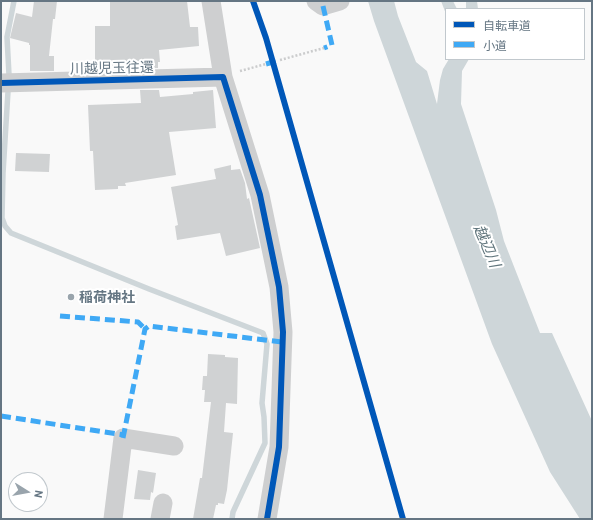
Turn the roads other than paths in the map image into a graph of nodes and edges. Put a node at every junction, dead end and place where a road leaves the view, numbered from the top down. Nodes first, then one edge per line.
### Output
1 (211, 1) edge
2 (230, 74) junction
3 (1, 83) edge
4 (174, 446) dead end
5 (113, 519) edge
6 (267, 519) edge

1 - 2 street
2 - 3 street, 川越児玉往還
2 - 6 street
4 - 5 street

